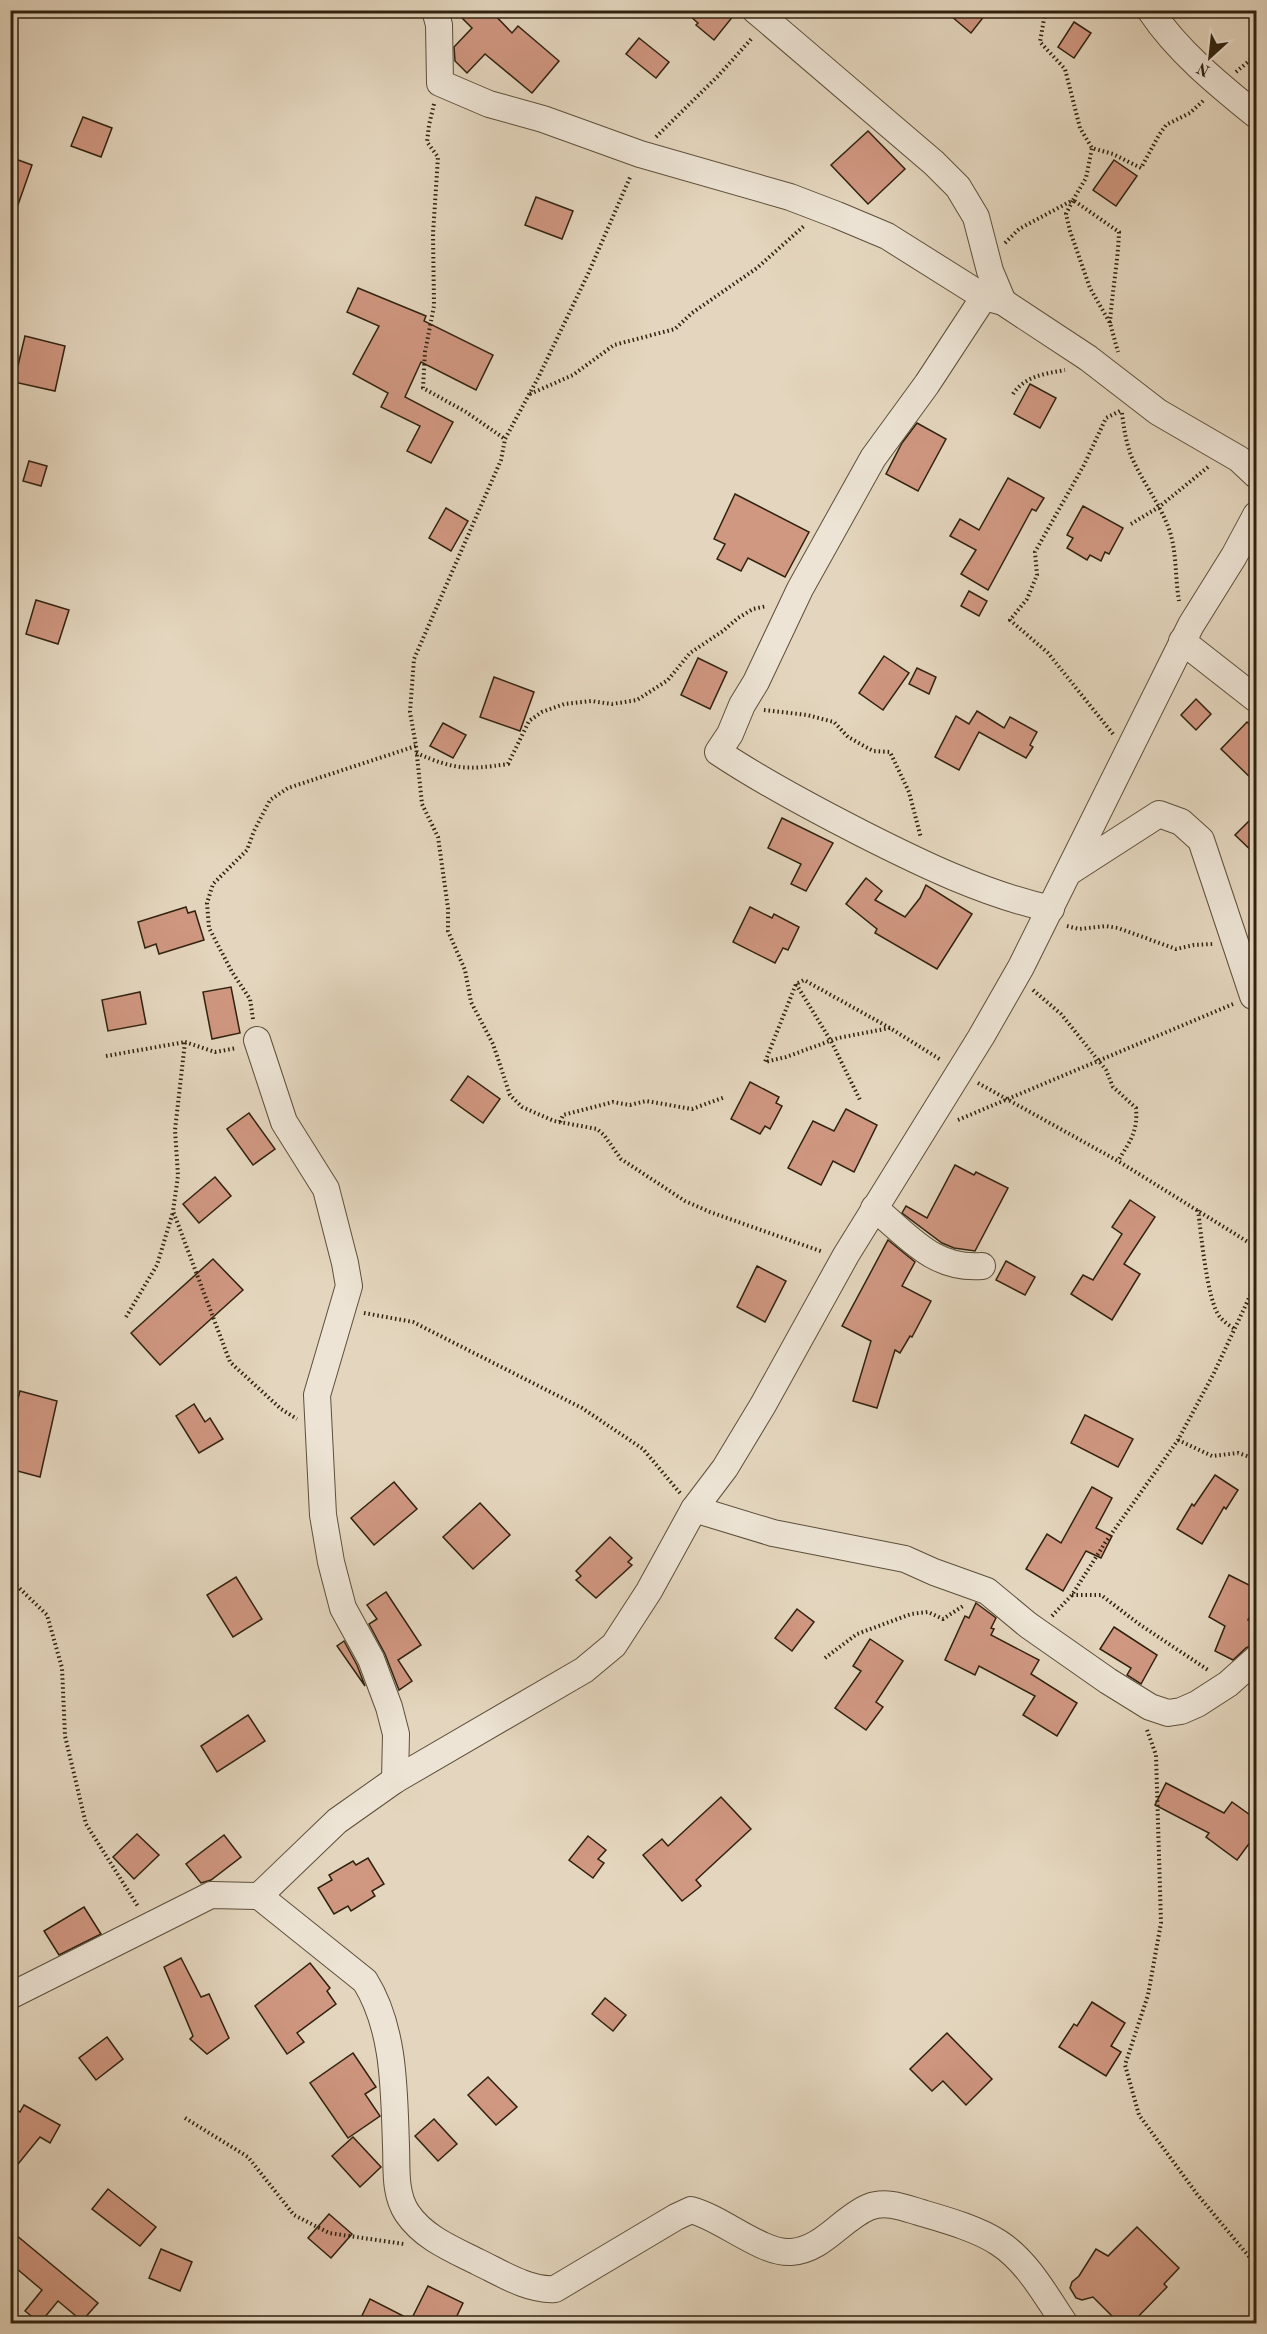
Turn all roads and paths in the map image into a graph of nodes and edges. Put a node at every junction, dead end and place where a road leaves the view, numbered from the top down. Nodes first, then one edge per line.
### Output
1 (435, 10) edge
2 (1049, 10) edge
3 (1150, 10) edge
4 (761, 16) edge
5 (1257, 55) edge
6 (440, 83) junction
7 (1221, 85) junction
8 (1257, 115) edge
9 (1092, 148) junction
10 (640, 154) junction
11 (1073, 200) junction
12 (821, 209) junction
13 (990, 271) junction
14 (993, 300) junction
15 (1110, 323) junction
16 (1091, 360) junction
17 (1120, 382) junction
18 (530, 394) junction
19 (1012, 394) dead end
20 (1148, 404) junction
21 (1121, 411) junction
22 (505, 439) junction
23 (1228, 452) junction
24 (1257, 475) edge
25 (1160, 507) junction
26 (1257, 515) edge
27 (1131, 524) dead end
28 (792, 605) junction
29 (1184, 638) junction
30 (1257, 699) edge
31 (740, 710) junction
32 (416, 746) junction
33 (1129, 748) junction
34 (416, 753) junction
35 (925, 866) junction
36 (1068, 873) junction
37 (1049, 913) junction
38 (1235, 944) junction
39 (1015, 978) junction
40 (796, 984) junction
41 (1255, 997) edge
42 (890, 1028) junction
43 (257, 1040) junction
44 (831, 1041) junction
45 (185, 1042) junction
46 (106, 1056) dead end
47 (1098, 1059) junction
48 (959, 1072) junction
49 (725, 1097) dead end
50 (1007, 1099) junction
51 (861, 1102) dead end
52 (957, 1120) dead end
53 (560, 1122) junction
54 (1118, 1161) junction
55 (874, 1208) junction
56 (1198, 1210) junction
57 (173, 1211) junction
58 (1257, 1247) edge
59 (840, 1265) junction
60 (982, 1266) dead end
61 (1257, 1283) edge
62 (343, 1310) junction
63 (126, 1317) dead end
64 (1235, 1329) junction
65 (317, 1433) junction
66 (1178, 1440) junction
67 (1257, 1459) edge
68 (694, 1509) junction
69 (10, 1579) edge
70 (987, 1591) junction
71 (1072, 1595) junction
72 (1038, 1632) junction
73 (825, 1658) dead end
74 (1257, 1659) edge
75 (1228, 1684) junction
76 (1136, 1698) junction
77 (395, 1780) junction
78 (258, 1896) junction
79 (151, 1926) junction
80 (10, 1996) edge
81 (185, 2118) dead end
82 (406, 2245) dead end
83 (1257, 2265) edge
84 (1065, 2324) edge

1 - 6 street
2 - 9 path
3 - 7 street
4 - 10 path
4 - 13 street
5 - 7 path
6 - 10 street
6 - 22 path
7 - 8 street
7 - 9 path
9 - 11 path
10 - 12 street
10 - 18 path
11 - 13 path
11 - 15 path
11 - 15 path
12 - 14 street
12 - 18 path
13 - 14 street
14 - 16 street
14 - 28 street
15 - 17 path
16 - 17 street
16 - 19 path
17 - 20 street
18 - 22 path
20 - 21 path
20 - 23 street
21 - 25 path
21 - 33 path
22 - 32 path
23 - 24 street
23 - 25 path
25 - 27 path
25 - 29 path
26 - 29 street
28 - 31 street
28 - 34 path
29 - 30 street
29 - 33 street
31 - 35 path
31 - 35 street
32 - 34 path
32 - 43 path
33 - 36 street
34 - 53 path
35 - 37 street
36 - 37 street
36 - 38 street
37 - 38 path
37 - 39 street
38 - 41 street
39 - 47 path
39 - 48 street
40 - 42 path
40 - 44 path
40 - 44 path
41 - 47 path
42 - 44 path
42 - 48 path
43 - 45 path
43 - 62 street
44 - 51 path
45 - 46 path
45 - 57 path
47 - 50 path
47 - 54 path
48 - 50 path
48 - 55 street
49 - 53 path
50 - 52 path
50 - 54 path
53 - 59 path
54 - 56 path
55 - 59 street
55 - 60 street
56 - 58 path
56 - 64 path
57 - 63 path
57 - 65 path
59 - 68 street
61 - 64 path
62 - 65 street
62 - 68 path
64 - 66 path
65 - 77 street
66 - 67 path
66 - 71 path
68 - 70 street
68 - 77 street
69 - 79 path
70 - 72 street
70 - 73 path
71 - 72 path
71 - 75 path
72 - 76 street
74 - 75 street
75 - 76 street
76 - 83 path
77 - 78 street
78 - 79 street
78 - 84 street
79 - 80 street
81 - 82 path

